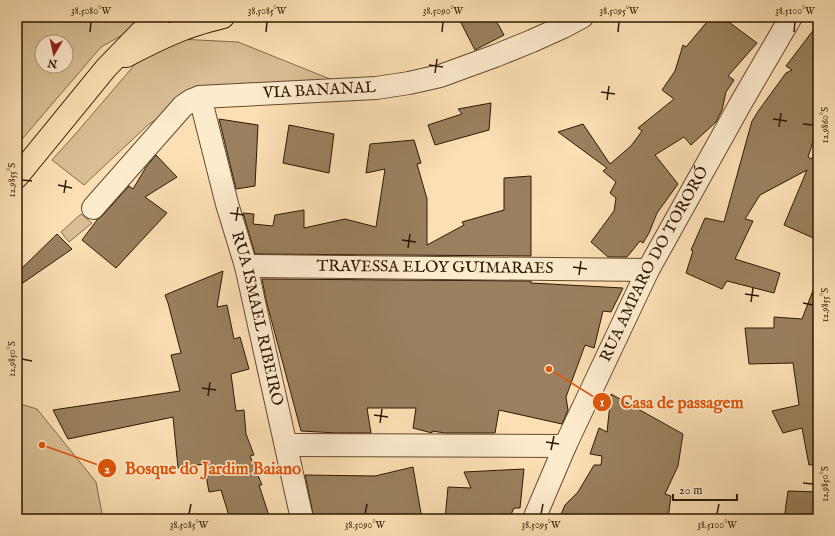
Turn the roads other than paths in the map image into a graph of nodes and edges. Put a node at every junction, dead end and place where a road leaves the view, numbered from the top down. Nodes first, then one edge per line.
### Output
1 (159, 17) edge
2 (223, 17) edge
3 (582, 17) edge
4 (791, 17) edge
5 (106, 68) junction
6 (200, 97) junction
7 (17, 177) edge
8 (93, 208) dead end
9 (246, 266) junction
10 (648, 270) junction
11 (286, 445) junction
12 (565, 446) junction
13 (302, 519) edge
14 (534, 519) edge

1 - 5 main road
2 - 5 main road
3 - 6 street, VIA BANANAL
4 - 10 street, RUA AMPARO DO TORORÓ
5 - 7 main road
6 - 8 street, VIA BANANAL
6 - 9 street, RUA ISMAEL RIBEIRO
9 - 10 street, TRAVESSA ELOY GUIMARAES
9 - 11 street, RUA ISMAEL RIBEIRO
10 - 12 street, RUA AMPARO DO TORORÓ
11 - 12 street
11 - 13 street, RUA ISMAEL RIBEIRO
12 - 14 street, RUA AMPARO DO TORORÓ

